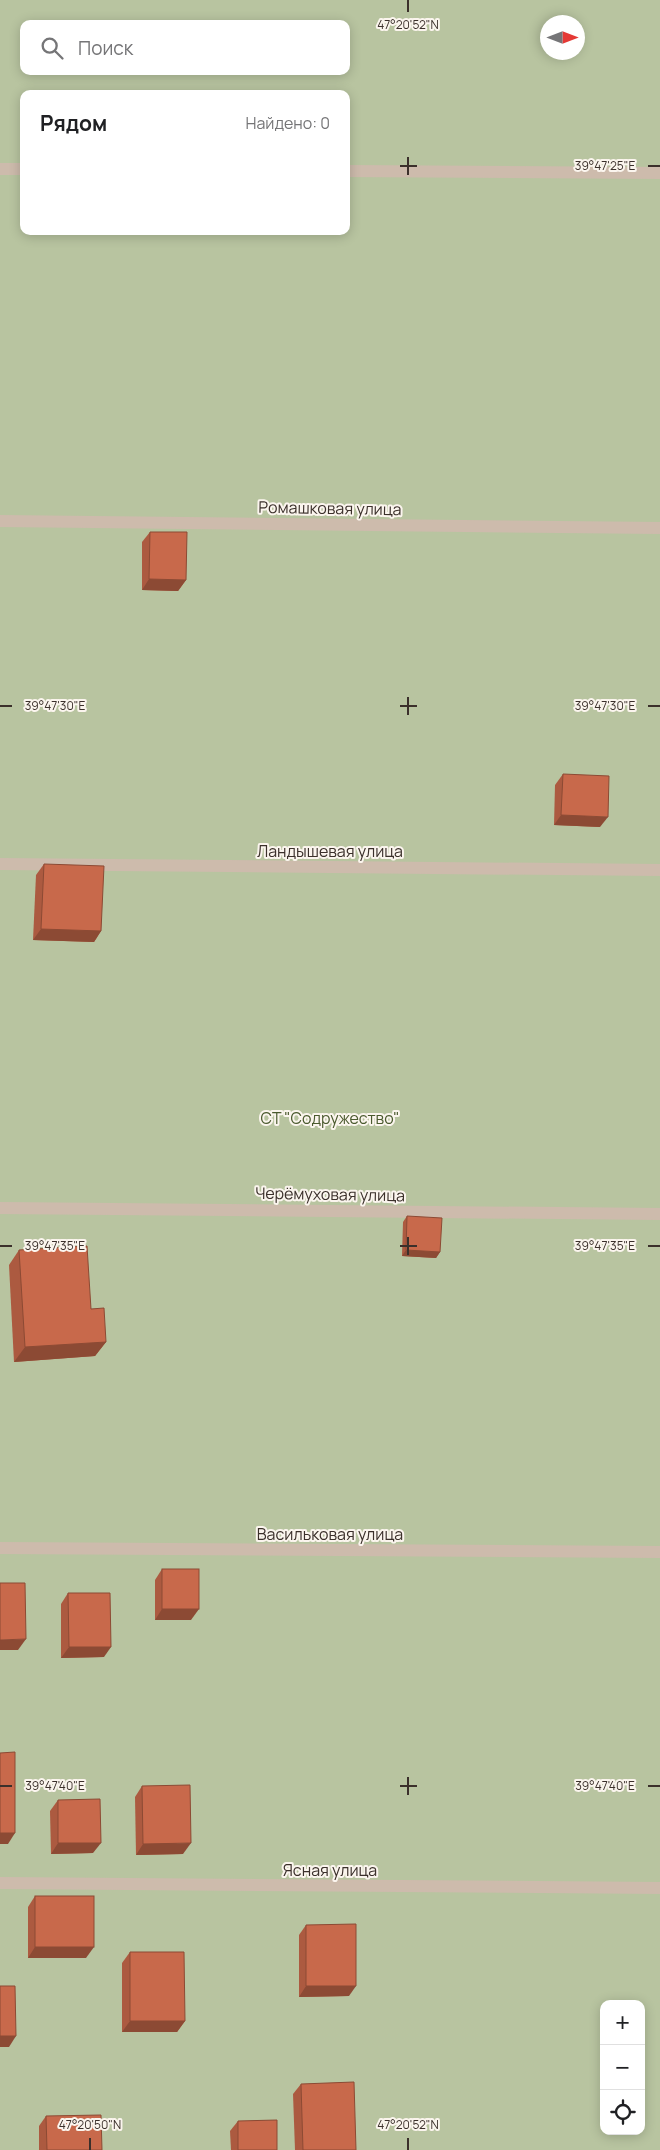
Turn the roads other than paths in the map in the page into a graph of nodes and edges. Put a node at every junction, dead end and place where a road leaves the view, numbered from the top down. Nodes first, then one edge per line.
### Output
1 (0, 169) edge
2 (20, 169) edge
3 (350, 171) edge
4 (660, 173) edge
5 (0, 521) edge
6 (660, 528) edge
7 (0, 864) edge
8 (660, 870) edge
9 (0, 1208) edge
10 (660, 1214) edge
11 (0, 1548) edge
12 (660, 1552) edge
13 (0, 1884) edge
14 (660, 1888) edge

1 - 2 lane
3 - 4 lane
5 - 6 lane, Ромашковая улица
7 - 8 lane, Ландышевая улица
9 - 10 lane, Черёмуховая улица
11 - 12 lane, Васильковая улица
13 - 14 lane, Ясная улица

